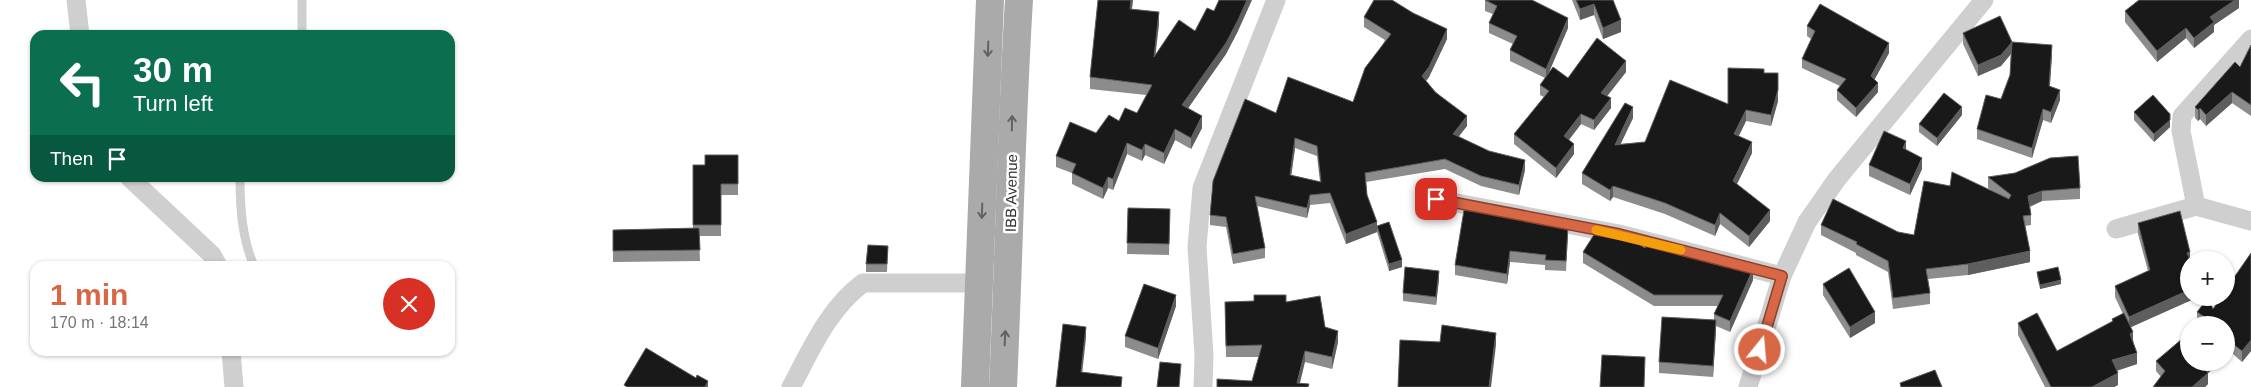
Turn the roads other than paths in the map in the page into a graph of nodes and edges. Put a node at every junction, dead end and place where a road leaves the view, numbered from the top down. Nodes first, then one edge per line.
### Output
1 (76, 0) edge
2 (302, 0) edge
3 (990, 0) edge
4 (1019, 0) edge
5 (1276, 0) edge
6 (1984, 0) edge
7 (79, 30) edge
8 (302, 30) edge
9 (2251, 39) edge
10 (134, 182) edge
11 (240, 182) edge
12 (1436, 199) dead end
13 (2196, 206) junction
14 (2251, 221) edge
15 (2116, 229) dead end
16 (215, 261) edge
17 (252, 261) edge
18 (1782, 276) junction
19 (979, 283) junction
20 (231, 356) edge
21 (234, 387) edge
22 (791, 387) edge
23 (975, 387) edge
24 (1003, 387) edge
25 (1203, 387) edge
26 (1748, 387) edge

1 - 7 street
2 - 8 lane
3 -> 19 main road
24 -> 4 main road, IBB Avenue
5 - 25 street
6 - 18 street
9 - 13 street
10 - 16 street
11 - 17 lane
12 - 18 street
13 - 14 street
13 - 15 street
18 - 26 street
19 - 22 street
19 - 23 main road
20 - 21 street

